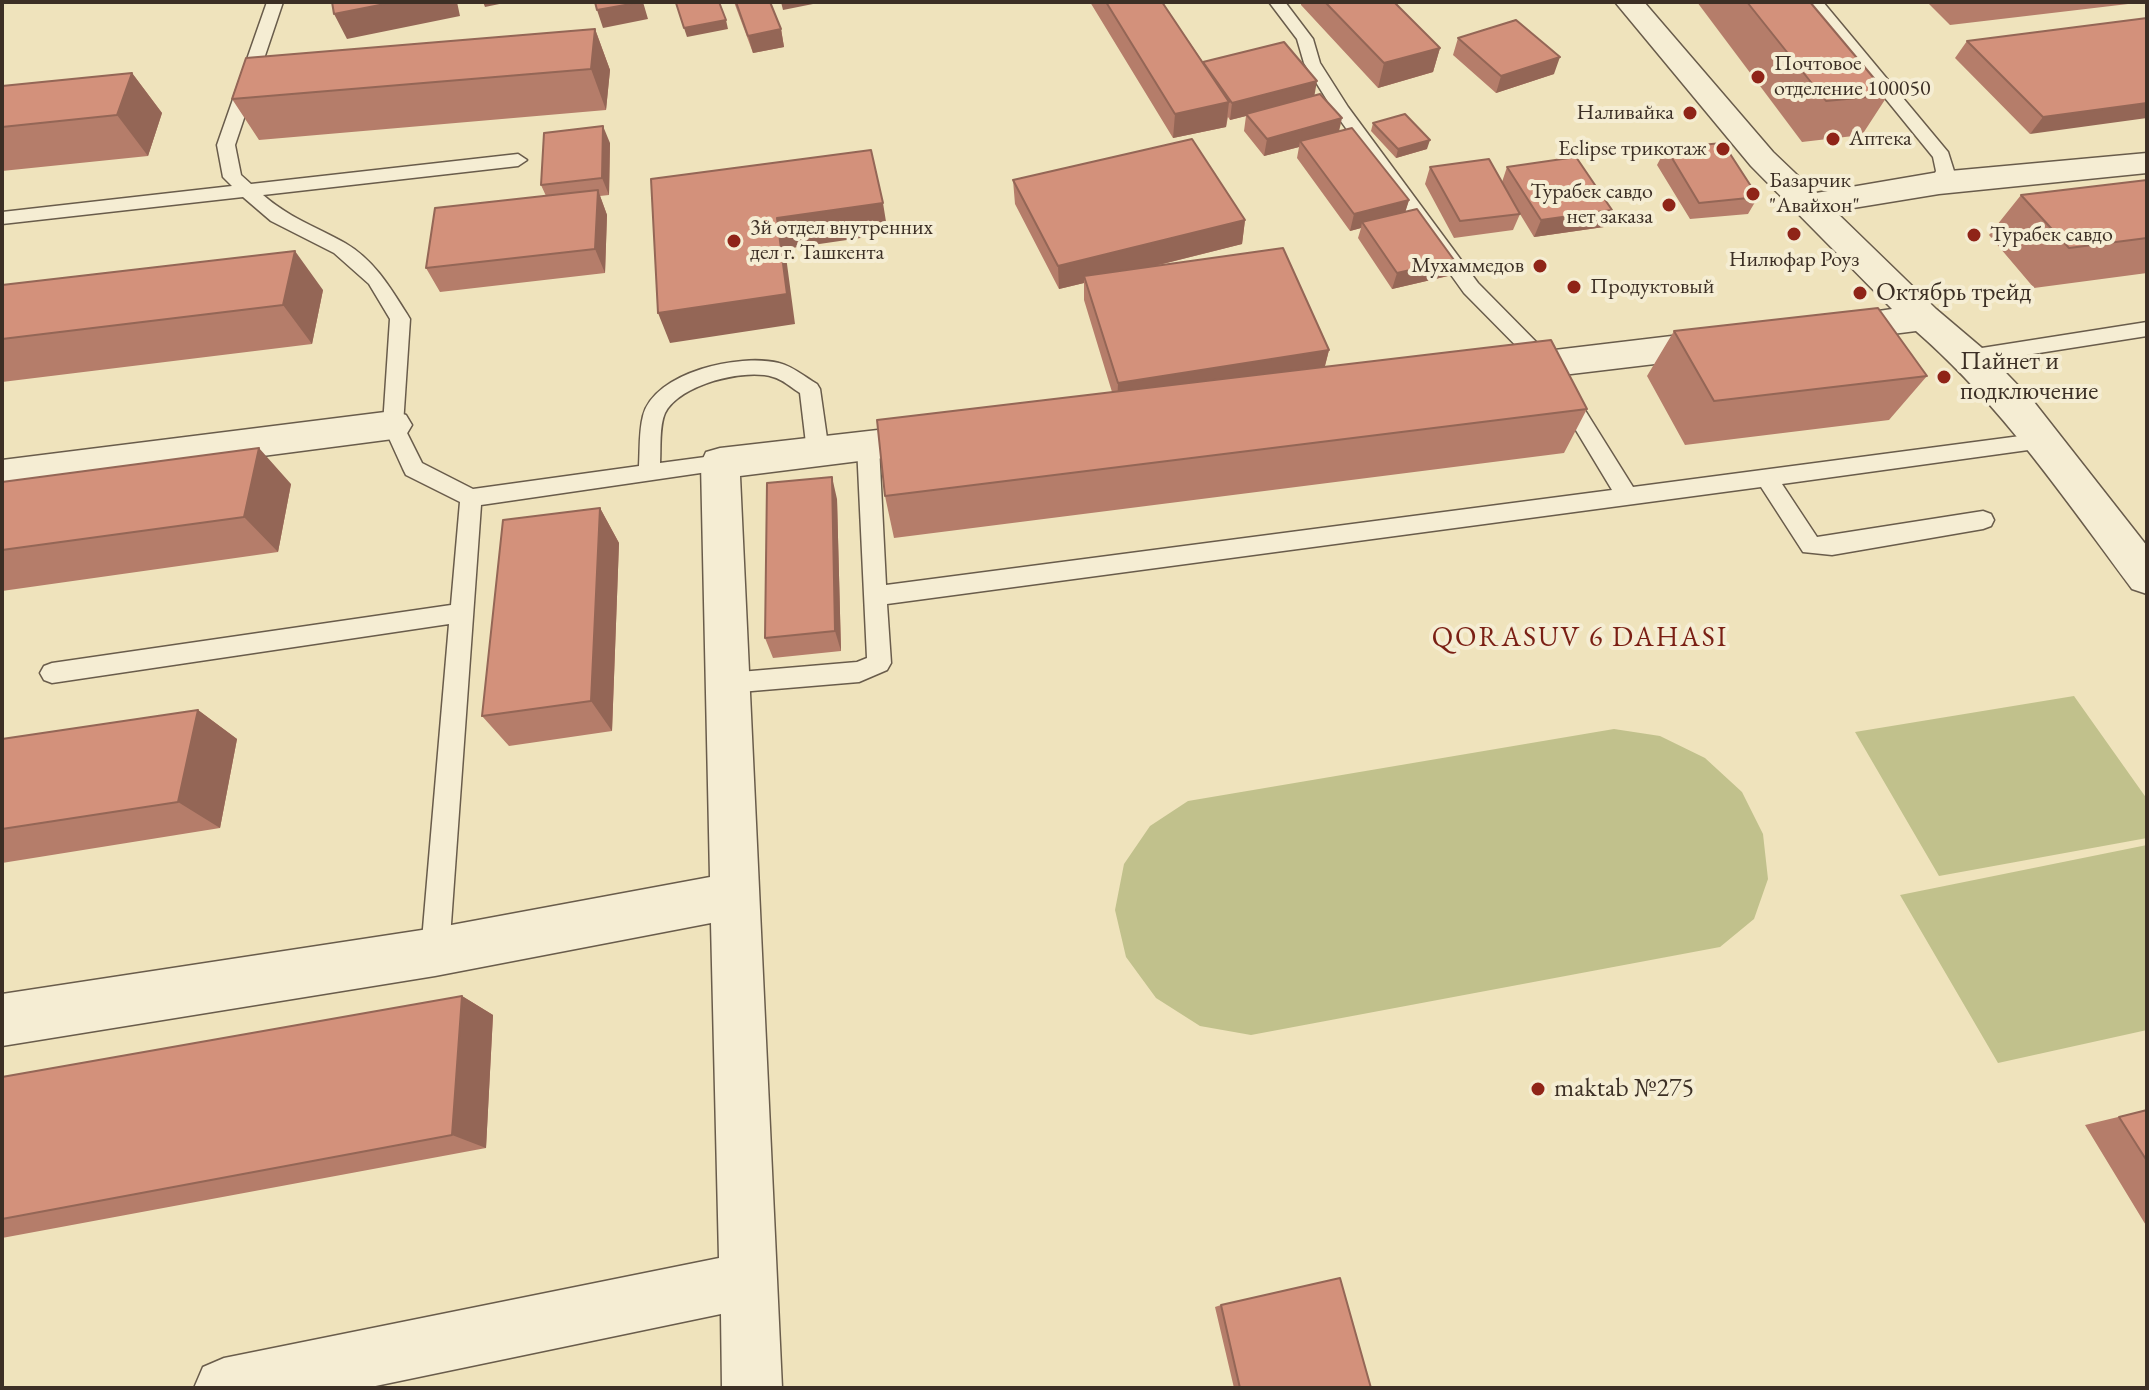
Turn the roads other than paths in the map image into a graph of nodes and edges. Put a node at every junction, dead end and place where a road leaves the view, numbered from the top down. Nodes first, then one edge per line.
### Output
1 (275, 2) edge
2 (1277, 2) edge
3 (1629, 2) edge
4 (1815, 2) edge
5 (518, 160) dead end
6 (2147, 163) edge
7 (1939, 183) junction
8 (249, 192) junction
9 (1807, 205) junction
10 (2, 218) edge
11 (1923, 318) junction
12 (2147, 329) edge
13 (1969, 357) junction
14 (1546, 364) junction
15 (1467, 373) edge
16 (393, 425) junction
17 (979, 432) edge
18 (2043, 441) junction
19 (868, 446) junction
20 (818, 452) junction
21 (720, 463) junction
22 (649, 471) junction
23 (2, 475) edge
24 (1767, 478) junction
25 (471, 498) junction
26 (1628, 498) junction
27 (1983, 520) dead end
28 (2147, 577) edge
29 (876, 596) junction
30 (462, 613) junction
31 (52, 673) dead end
32 (728, 683) junction
33 (734, 896) junction
34 (435, 952) junction
35 (2, 1020) edge
36 (749, 1280) junction
37 (224, 1388) edge
38 (752, 1388) edge

1 - 8 lane
2 - 14 lane
3 - 9 street
4 - 7 lane
5 - 8 lane
6 - 7 street
7 - 9 street
8 - 10 lane
8 - 16 lane
9 - 11 street
11 - 13 street
11 - 14 street
12 - 13 lane
13 - 18 street
14 - 15 street
14 - 26 lane
16 - 23 street
16 - 25 lane
17 - 19 street
18 - 24 lane
18 - 28 street
19 - 20 street
19 - 29 lane
20 - 21 street
20 - 22 lane
21 - 22 lane
21 - 32 street
22 - 25 lane
24 - 26 lane
24 - 27 lane
25 - 30 lane
26 - 29 lane
29 - 32 lane
30 - 31 lane
30 - 34 lane
32 - 33 street
33 - 34 street
33 - 36 street
34 - 35 street
36 - 37 street
36 - 38 street

